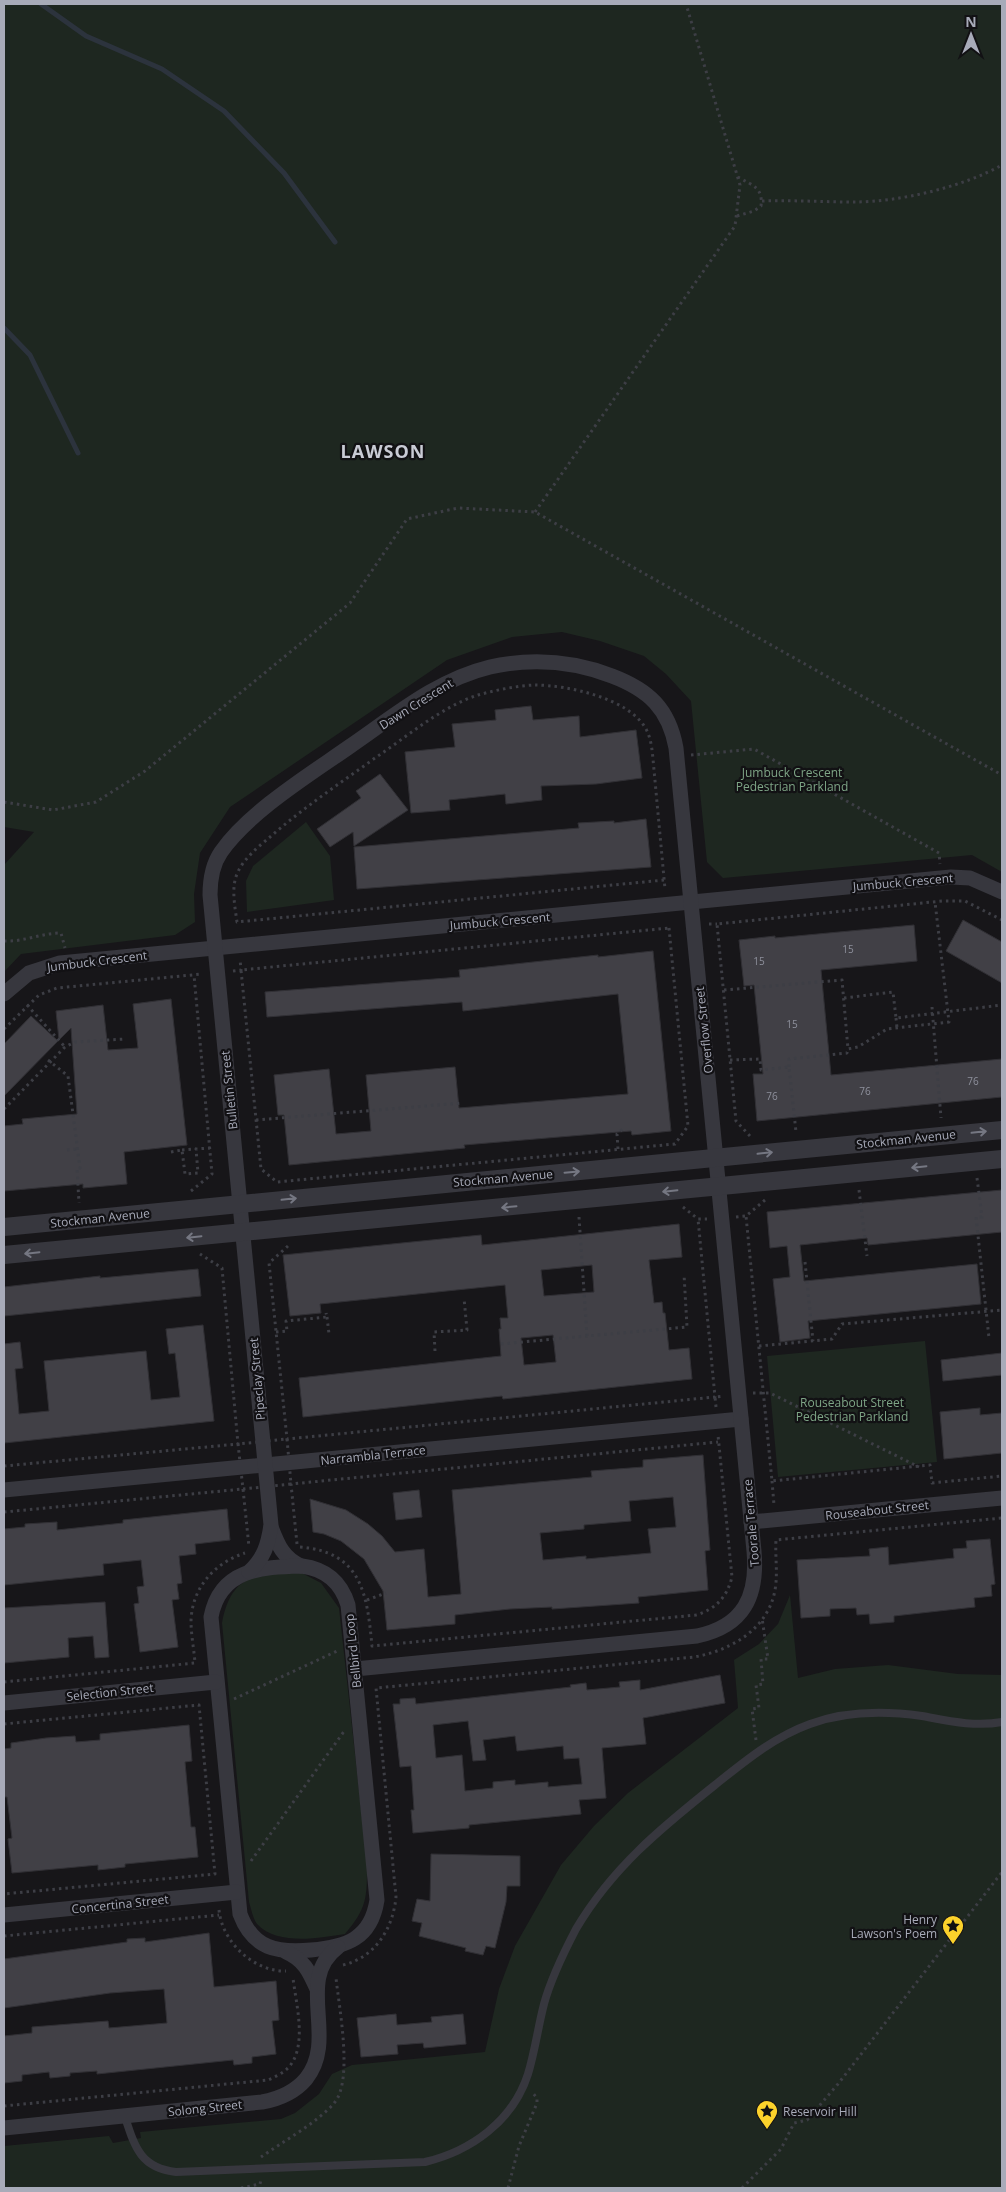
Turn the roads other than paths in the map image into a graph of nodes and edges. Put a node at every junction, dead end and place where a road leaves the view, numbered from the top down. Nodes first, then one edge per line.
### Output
1 (1002, 892) edge
2 (691, 902) junction
3 (215, 948) junction
4 (4, 994) edge
5 (1002, 1130) edge
6 (716, 1158) junction
7 (1002, 1159) edge
8 (719, 1186) junction
9 (240, 1204) junction
10 (4, 1227) edge
11 (243, 1232) junction
12 (4, 1255) edge
13 (741, 1419) junction
14 (265, 1465) junction
15 (4, 1490) edge
16 (1002, 1498) edge
17 (751, 1522) junction
18 (271, 1525) junction
19 (302, 1566) junction
20 (249, 1572) junction
21 (355, 1668) junction
22 (216, 1682) junction
23 (4, 1703) edge
24 (1002, 1722) edge
25 (237, 1892) junction
26 (4, 1915) edge
27 (338, 1947) junction
28 (286, 1952) junction
29 (317, 1989) junction
30 (125, 2116) junction
31 (4, 2128) edge

1 - 2 street, Jumbuck Crescent
2 - 3 street, Jumbuck Crescent
2 - 3 street, Dawn Crescent
2 - 6 street, Overflow Street
3 - 4 street, Jumbuck Crescent
3 - 9 street, Bulletin Street
6 -> 5 street, Stockman Avenue
6 - 8 street, Toorale Terrace
9 -> 6 street, Stockman Avenue
7 -> 8 street
8 -> 11 street
8 - 13 street, Toorale Terrace
9 - 10 street, Stockman Avenue
9 - 11 street, Bulletin Street
11 -> 12 street
11 - 14 street, Pipeclay Street
13 - 14 street, Narrambla Terrace
13 - 17 street, Toorale Terrace
14 - 15 street, Narrambla Terrace
14 - 18 street, Pipeclay Street
16 - 17 street, Rouseabout Street
17 - 21 street, Toorale Terrace
18 - 19 street, Pipeclay Street
18 - 20 street, Pipeclay Street
19 - 20 street, Bellbird Loop
19 - 21 street, Bellbird Loop
20 - 22 street, Bellbird Loop
21 - 27 street, Bellbird Loop
22 - 23 street, Selection Street
22 - 25 street, Bellbird Loop
24 - 30 lane
25 - 26 street, Concertina Street
25 - 28 street, Bellbird Loop
27 - 28 street, Bellbird Loop
27 - 29 street, Solong Street
28 - 29 street, Solong Street
29 - 30 street, Solong Street
30 - 31 street, Solong Street

